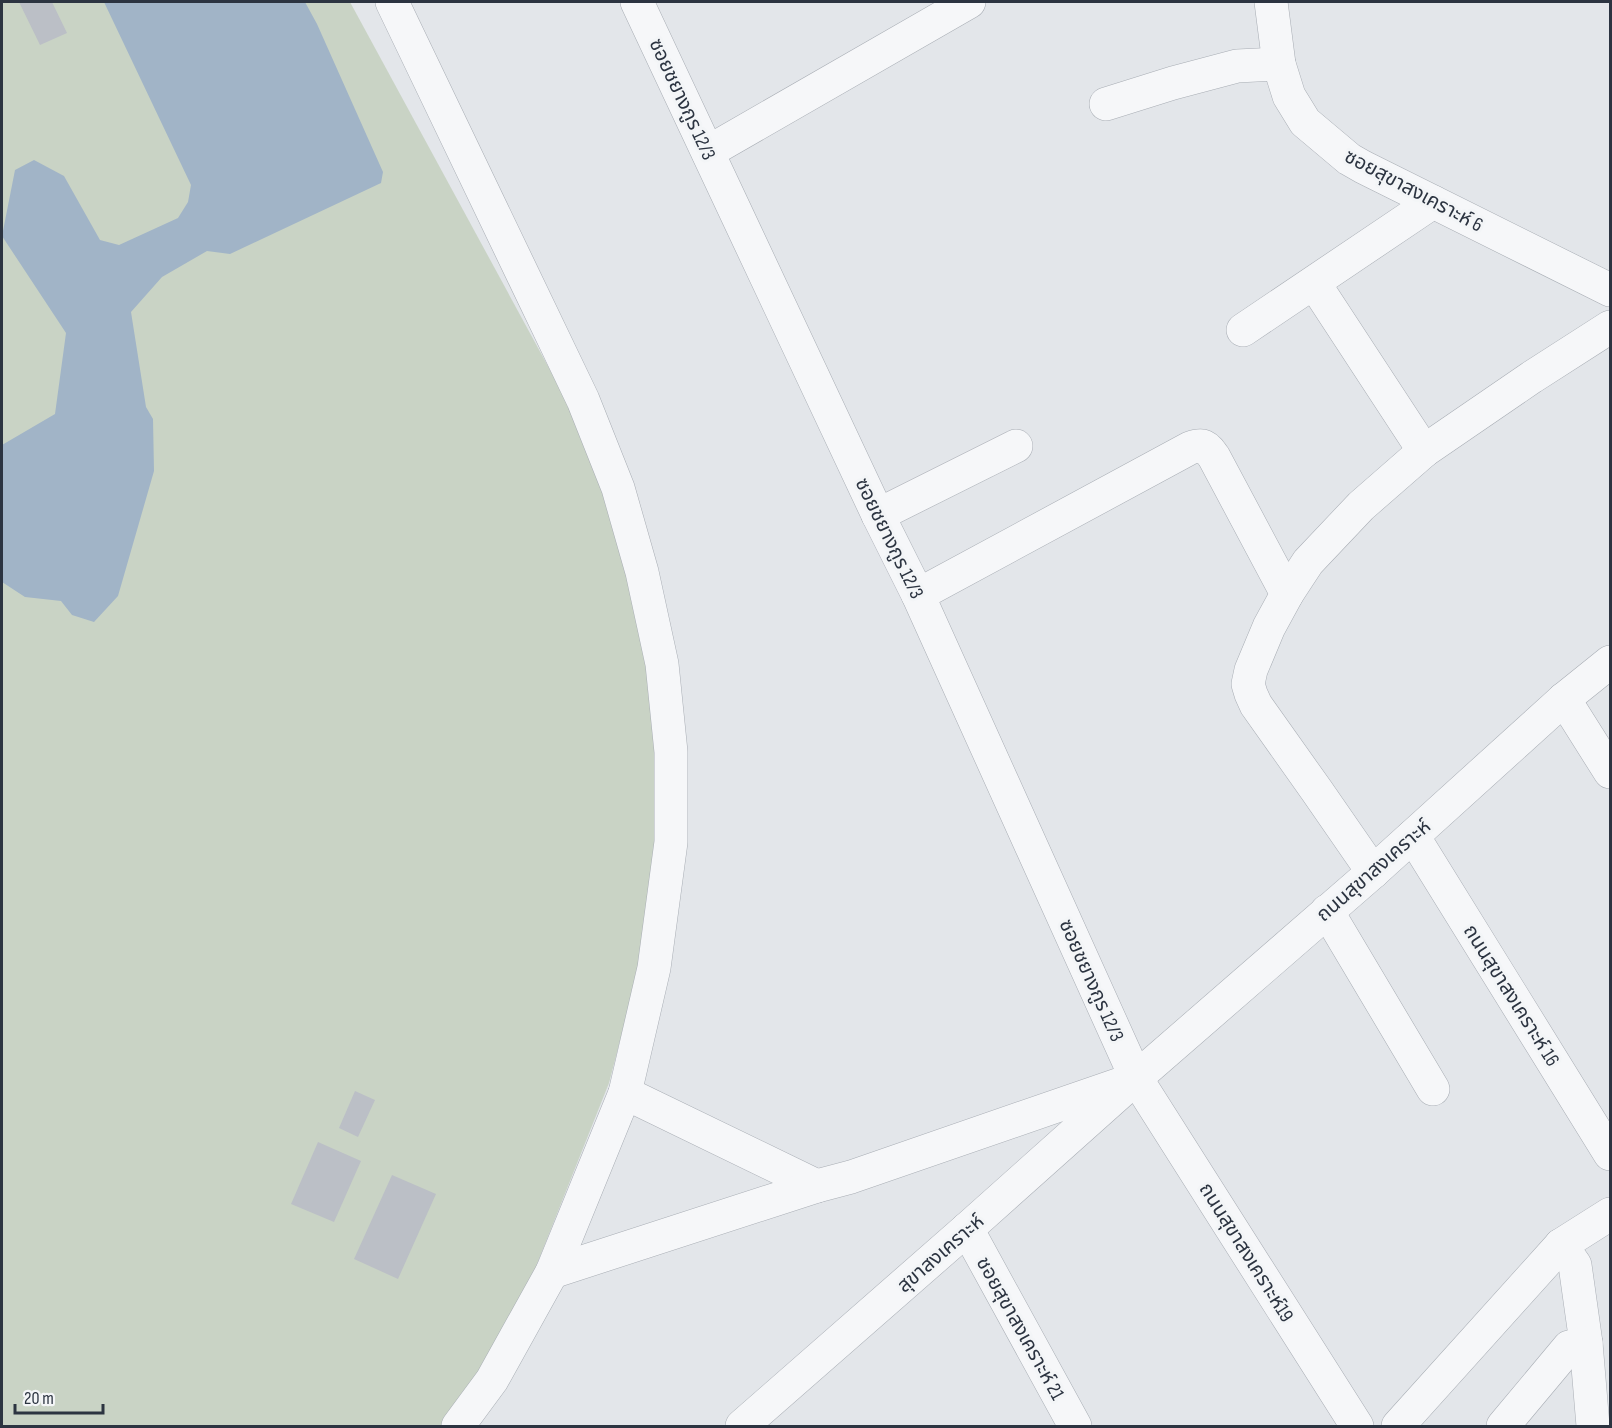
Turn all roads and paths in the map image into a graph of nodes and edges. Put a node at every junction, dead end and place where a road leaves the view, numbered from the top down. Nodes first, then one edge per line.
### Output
1 (392, 2) edge
2 (637, 2) edge
3 (969, 2) edge
4 (1271, 2) edge
5 (1279, 64) junction
6 (1106, 104) dead end
7 (708, 152) junction
8 (1434, 202) junction
9 (1314, 283) junction
10 (1611, 290) edge
11 (1611, 327) edge
12 (1243, 330) dead end
13 (1016, 446) dead end
14 (1424, 451) junction
15 (878, 515) junction
16 (1287, 594) junction
17 (918, 595) junction
18 (1611, 662) edge
19 (1564, 699) junction
20 (1611, 772) edge
21 (1413, 836) junction
22 (1373, 872) junction
23 (1327, 911) junction
24 (1136, 1078) junction
25 (1433, 1089) dead end
26 (625, 1093) junction
27 (1611, 1154) edge
28 (817, 1186) junction
29 (1611, 1214) edge
30 (967, 1229) junction
31 (1561, 1245) junction
32 (552, 1272) junction
33 (1587, 1343) junction
34 (753, 1423) edge
35 (458, 1426) edge
36 (1075, 1426) edge
37 (1357, 1426) edge
38 (1398, 1426) edge
39 (1503, 1426) edge
40 (1593, 1426) edge

1 - 26 street
2 - 7 street, ซอยชยางกูร 12/3
3 - 7 street
4 - 5 street, ซอยสุขาสงเคราะห์ 6
5 - 6 street
5 - 8 street, ซอยสุขาสงเคราะห์ 6
7 - 15 street, ซอยชยางกูร 12/3
8 - 9 street
8 - 10 street, ซอยสุขาสงเคราะห์ 6
9 - 12 street
9 - 14 street
11 - 14 street
13 - 15 street
14 - 16 street
15 - 17 street, ซอยชยางกูร 12/3
16 - 17 street
16 - 22 street
17 - 24 street, ซอยชยางกูร 12/3
18 - 19 street, ถนนสุขาสงเคราะห์
19 - 20 street
19 - 21 street, ถนนสุขาสงเคราะห์
21 - 22 street, ถนนสุขาสงเคราะห์
21 - 27 street, ถนนสุขาสงเคราะห์ 16
22 - 23 street, ถนนสุขาสงเคราะห์
23 - 24 street, ถนนสุขาสงเคราะห์
23 - 25 street
24 - 28 street
24 - 30 street, สุขาสงเคราะห์
24 - 37 street, ถนนสุขาสงเคราะห์19
26 - 28 street
26 - 32 street
28 - 32 street
29 - 31 street
30 - 34 street, สุขาสงเคราะห์
30 - 36 street, ชอยสุขาสงเคราะห์ 21
31 - 33 street
31 - 38 street
32 - 35 street
33 - 39 street
33 - 40 street

